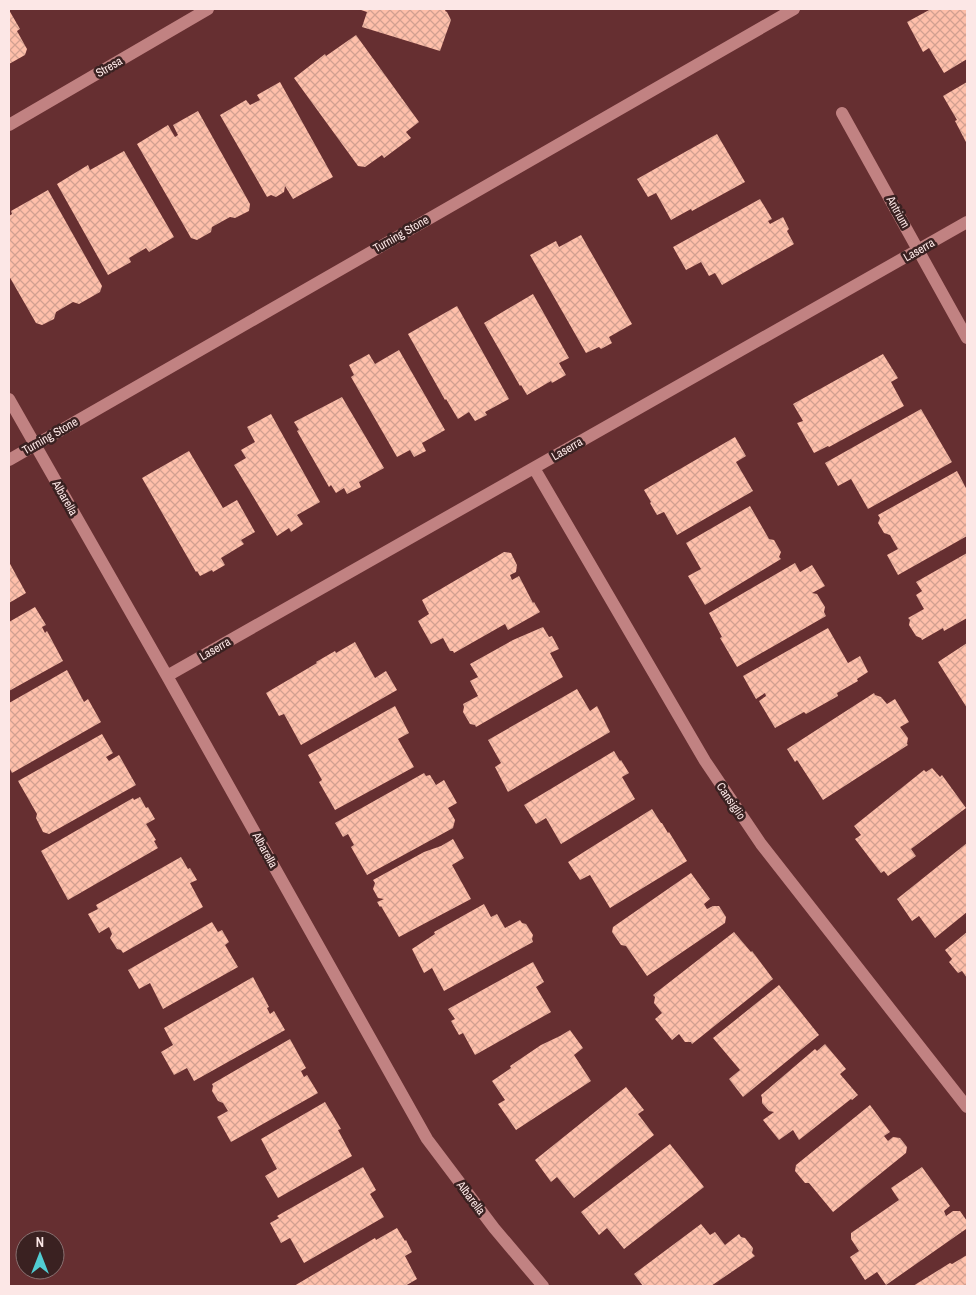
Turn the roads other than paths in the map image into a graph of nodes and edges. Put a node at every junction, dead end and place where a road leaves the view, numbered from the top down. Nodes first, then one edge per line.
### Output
1 (208, 9) edge
2 (794, 9) edge
3 (842, 113) dead end
4 (9, 125) edge
5 (967, 222) edge
6 (918, 250) junction
7 (967, 338) edge
8 (9, 399) edge
9 (35, 445) junction
10 (9, 460) edge
11 (534, 468) junction
12 (167, 676) junction
13 (967, 1107) edge
14 (543, 1286) edge

1 - 4 street, Stresa
2 - 9 street, Turning Stone
3 - 6 street, Antrium
5 - 6 street, Laserra
6 - 7 street, Antrium
6 - 11 street, Laserra
8 - 9 street, Albarella
9 - 10 street, Turning Stone
9 - 12 street, Albarella
11 - 12 street, Laserra
11 - 13 street, Cansiglio
12 - 14 street, Albarella

